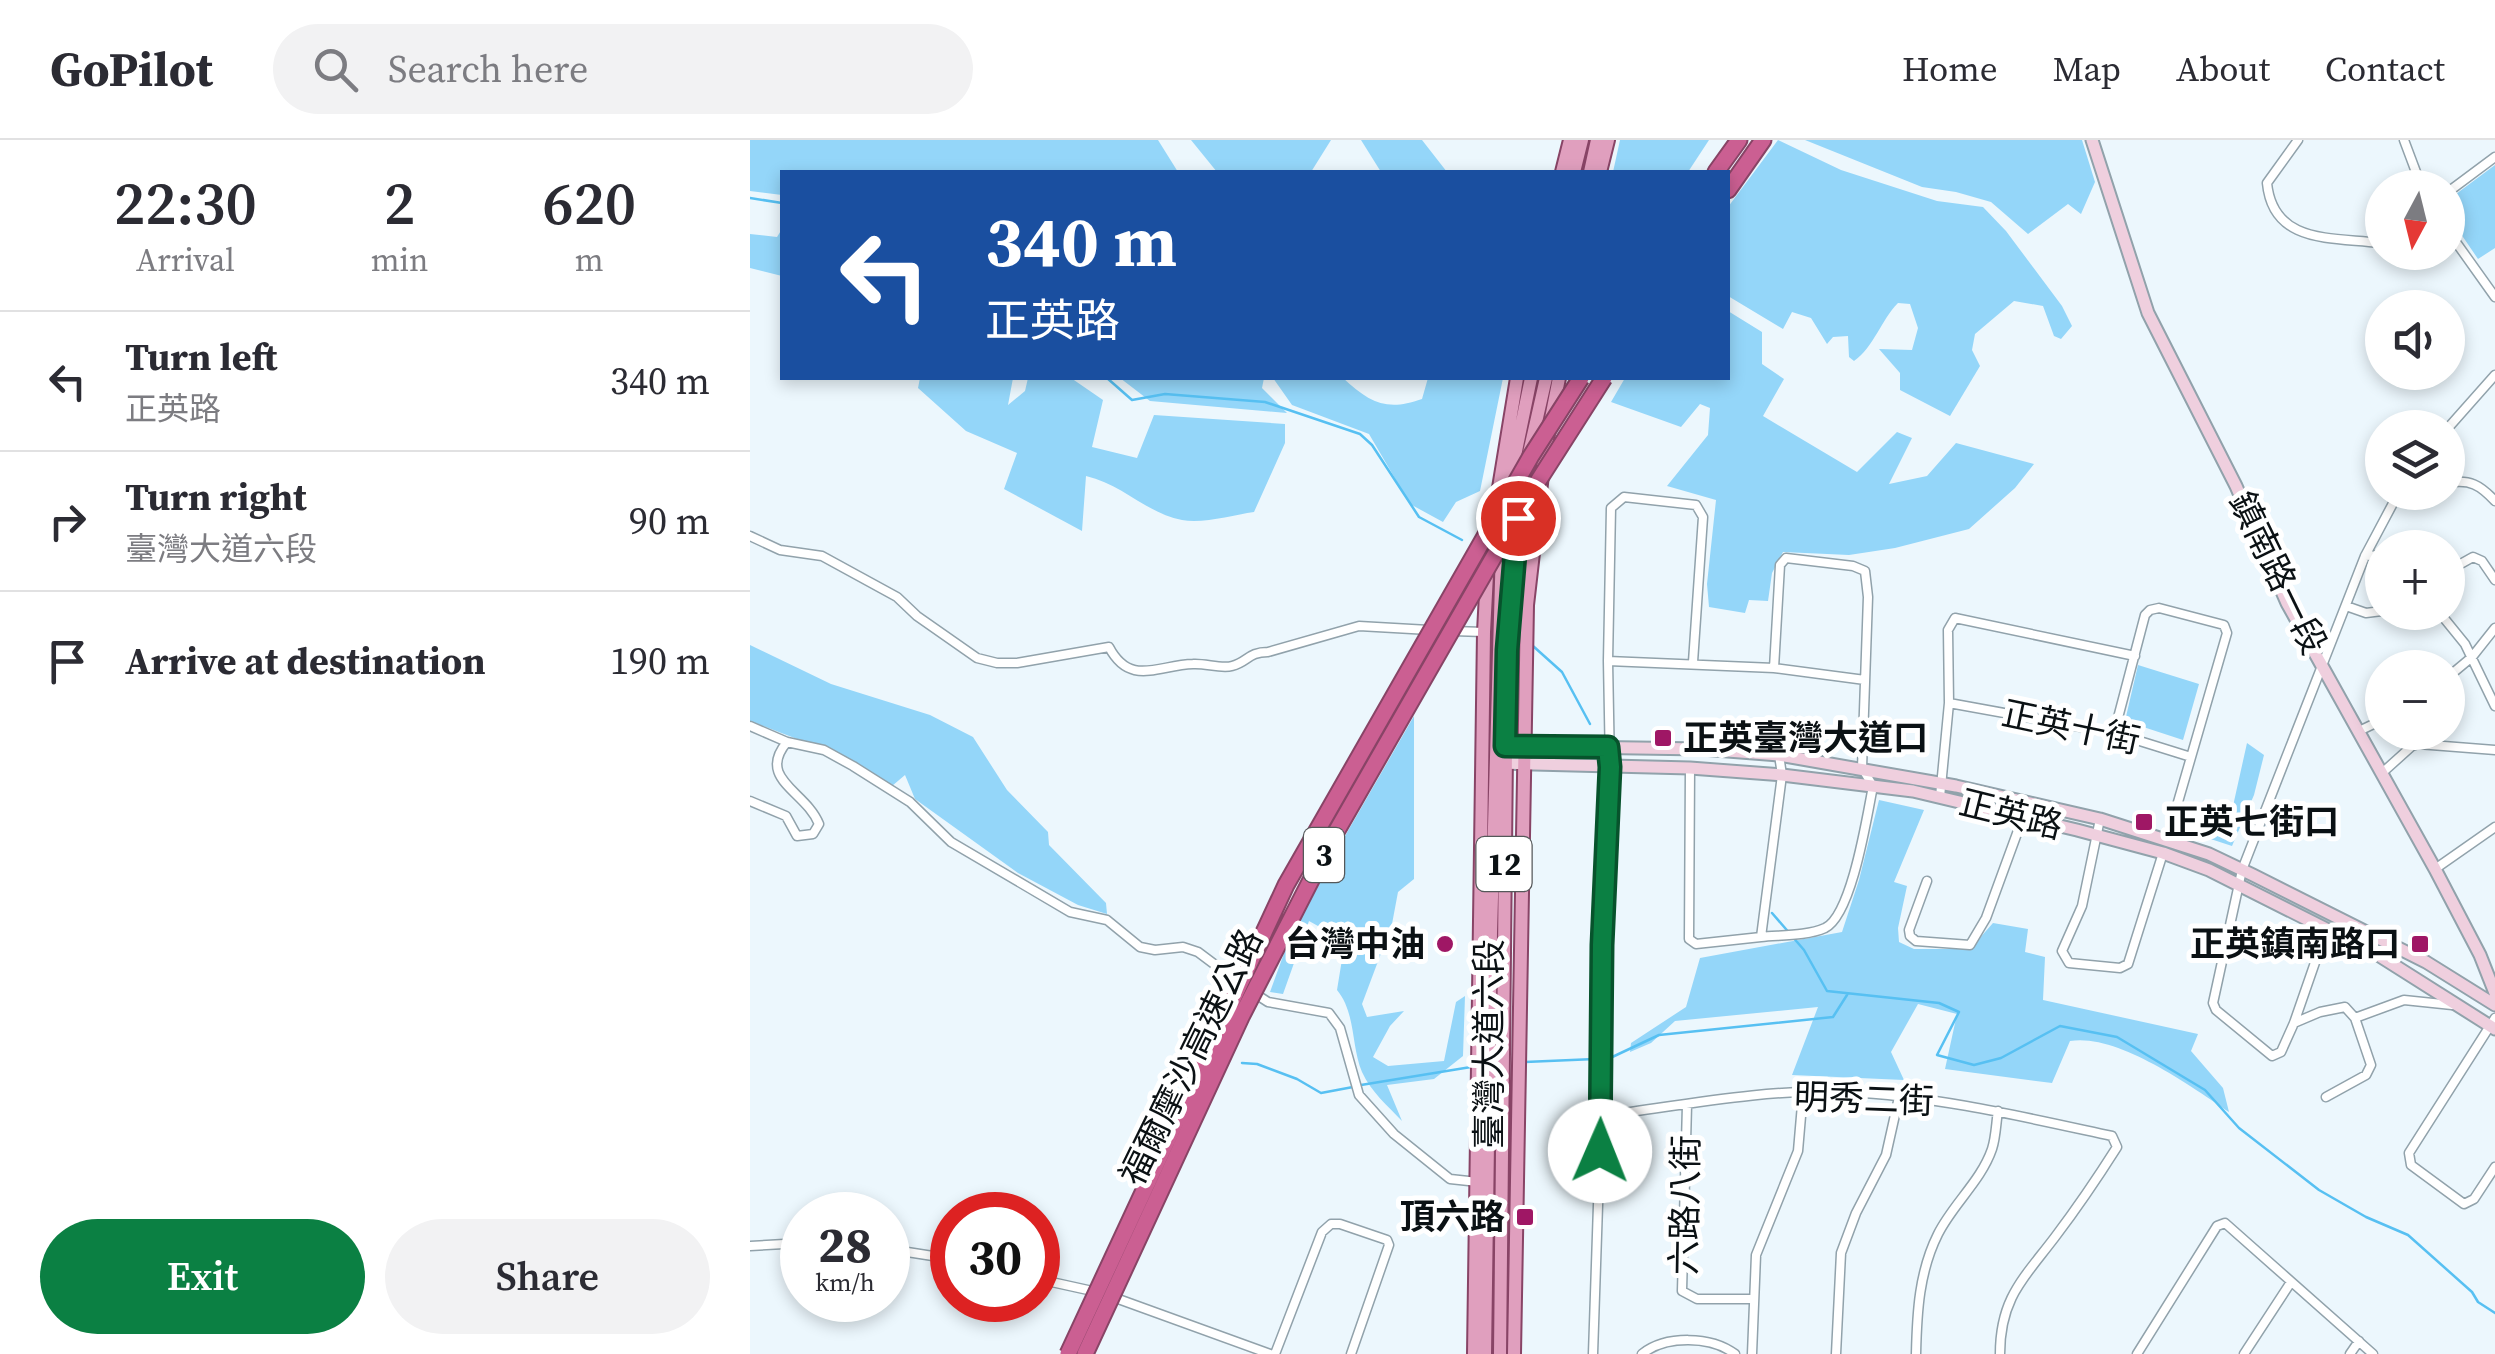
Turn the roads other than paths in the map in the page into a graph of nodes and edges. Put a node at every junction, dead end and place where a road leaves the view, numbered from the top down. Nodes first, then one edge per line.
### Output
1 (1570, 140) edge
2 (1582, 140) edge
3 (1597, 140) edge
4 (1608, 140) edge
5 (1739, 140) edge
6 (1762, 140) edge
7 (2092, 140) edge
8 (2298, 140) edge
9 (2404, 140) edge
10 (2495, 157) edge
11 (1562, 170) edge
12 (1574, 170) edge
13 (1590, 170) edge
14 (1600, 170) edge
15 (1717, 170) edge
16 (2415, 170) edge
17 (2465, 179) edge
18 (1730, 187) edge
19 (2365, 241) edge
20 (2465, 256) edge
21 (2495, 297) edge
22 (2495, 375) edge
23 (1517, 380) edge
24 (1531, 380) edge
25 (1546, 380) edge
26 (1559, 380) edge
27 (1580, 380) edge
28 (1603, 380) edge
29 (2464, 410) edge
30 (2465, 480) edge
31 (2495, 501) edge
32 (2389, 510) edge
33 (750, 536) edge
34 (2364, 556) joint
35 (2465, 562) edge
36 (2495, 580) edge
37 (2346, 606) junction
38 (2365, 613) edge
39 (2495, 628) edge
40 (2452, 630) edge
41 (1484, 632) junction
42 (2135, 656) junction
43 (2472, 657) junction
44 (1608, 660) junction
45 (1693, 662) junction
46 (2465, 663) edge
47 (2322, 666) junction
48 (1774, 668) junction
49 (1864, 680) junction
50 (1949, 704) junction
51 (2495, 706) edge
52 (750, 726) edge
53 (2365, 728) edge
54 (2359, 731) junction
55 (2114, 732) junction
56 (787, 742) junction
57 (1494, 746) junction
58 (1524, 746) junction
59 (1608, 747) junction
60 (2495, 750) edge
61 (1779, 755) junction
62 (2191, 757) junction
63 (1493, 762) junction
64 (1524, 764) junction
65 (1610, 767) junction
66 (1690, 768) junction
67 (1862, 768) junction
68 (2382, 772) junction
69 (1782, 775) junction
70 (1873, 786) junction
71 (1942, 791) junction
72 (750, 802) edge
73 (2024, 817) junction
74 (2100, 819) junction
75 (2495, 827) edge
76 (2096, 836) junction
77 (2165, 847) junction
78 (2434, 869) junction
79 (2242, 870) junction
80 (1927, 881) dead end
81 (2240, 885) junction
82 (2327, 928) junction
83 (1761, 937) junction
84 (2495, 992) edge
85 (2495, 1005) edge
86 (2355, 1018) junction
87 (2294, 1024) junction
88 (2493, 1024) edge
89 (1803, 1093) junction
90 (1900, 1097) junction
91 (2326, 1097) dead end
92 (1687, 1105) junction
93 (1998, 1111) junction
94 (1601, 1116) junction
95 (2495, 1167) edge
96 (1478, 1182) junction
97 (780, 1244) edge
98 (750, 1246) edge
99 (2291, 1282) junction
100 (1060, 1284) edge
101 (1754, 1299) junction
102 (2359, 1341) junction
103 (1068, 1354) edge
104 (1086, 1354) edge
105 (1273, 1354) edge
106 (1351, 1354) edge
107 (1474, 1354) edge
108 (1485, 1354) edge
109 (1500, 1354) edge
110 (1514, 1354) edge
111 (1593, 1354) edge
112 (1642, 1354) edge
113 (1735, 1354) edge
114 (1752, 1354) edge
115 (1836, 1354) edge
116 (1916, 1354) edge
117 (2000, 1354) edge
118 (2137, 1354) edge
119 (2244, 1354) edge
120 (2350, 1354) edge
121 (2373, 1354) edge

1 - 11 main road
2 - 12 main road
3 - 13 main road
4 - 14 main road
5 - 15 highway
6 - 18 highway
7 - 47 street, 鎮南路一段
8 - 19 street
9 - 16 street
10 - 17 street
20 - 21 street
22 - 29 street
23 - 41 main road, 臺灣大道六段 / 12
24 - 57 main road, 臺灣大道六段 / 12
25 - 57 main road, 臺灣大道六段 / 12
26 - 58 main road, 臺灣大道六段 / 12
27 - 103 highway, 福爾摩沙高速公路 / 3, bridge
28 - 104 highway, 福爾摩沙高速公路 / 3, bridge
30 - 31 street
32 - 34 street
33 - 41 street
34 - 37 street
35 - 36 street
37 - 38 street
37 - 47 street
39 - 43 street
40 - 43 street
41 - 57 main road, 臺灣大道六段 / 12
42 - 50 street
42 - 55 street
42 - 62 street
43 - 46 street
43 - 51 street
44 - 45 street
44 - 45 street
44 - 59 street
45 - 48 street
47 - 54 street, 鎮南路一段
47 - 79 street
48 - 49 street
48 - 49 street
49 - 67 street
50 - 55 street, 正英十街
50 - 71 street
52 - 56 street
53 - 54 street
54 - 68 street, 鎮南路一段
55 - 62 street, 正英十街
56 - 72 street
56 - 96 street
57 - 58 street, 正英路
57 - 63 main road, 臺灣大道六段 / 12
58 - 59 street, 正英路
58 - 64 main road, 臺灣大道六段 / 12
59 - 61 street, 正英路
59 - 65 street
60 - 68 street
61 - 67 street, 正英路
61 - 69 street
62 - 77 street
63 - 64 street, 正英路
63 - 96 main road, 臺灣大道六段 / 12
63 - 108 main road, 臺灣大道六段 / 12
63 - 109 main road, 臺灣大道六段 / 12
64 - 65 street, 正英路
64 - 110 main road, 臺灣大道六段 / 12
65 - 66 street, 正英路
65 - 94 street
66 - 69 street, 正英路
66 - 83 street
67 - 70 street
67 - 71 street, 正英路
68 - 78 street, 鎮南路一段
69 - 70 street, 正英路
69 - 83 street
70 - 71 street, 正英路
70 - 83 street
71 - 73 street, 正英路
71 - 74 street, 正英路
73 - 76 street, 正英路
73 - 80 street
74 - 76 street
74 - 77 street, 正英路
75 - 78 street
76 - 77 street, 正英路
76 - 77 street
77 - 79 street, 正英路
77 - 81 street, 正英路
78 - 84 street, 鎮南路一段
79 - 81 street
79 - 85 street, 正英路
81 - 82 street, 正英路
81 - 87 street
82 - 87 street
82 - 88 street, 正英路
86 - 87 street
86 - 88 street
86 - 91 street
88 - 95 street
89 - 90 street, 明秀二街
89 - 92 street, 明秀二街
89 - 101 street
90 - 93 street, 明秀二街
90 - 115 street
92 - 94 street, 明秀二街
92 - 101 street, 六路八街
93 - 116 street
93 - 117 street, 明秀二街
94 - 111 street
96 - 107 main road, 臺灣大道六段 / 12
97 - 98 street
99 - 102 street
99 - 118 street
99 - 119 street
100 - 105 street
101 - 114 street
102 - 120 street
102 - 121 street
105 - 106 street
112 - 113 street

